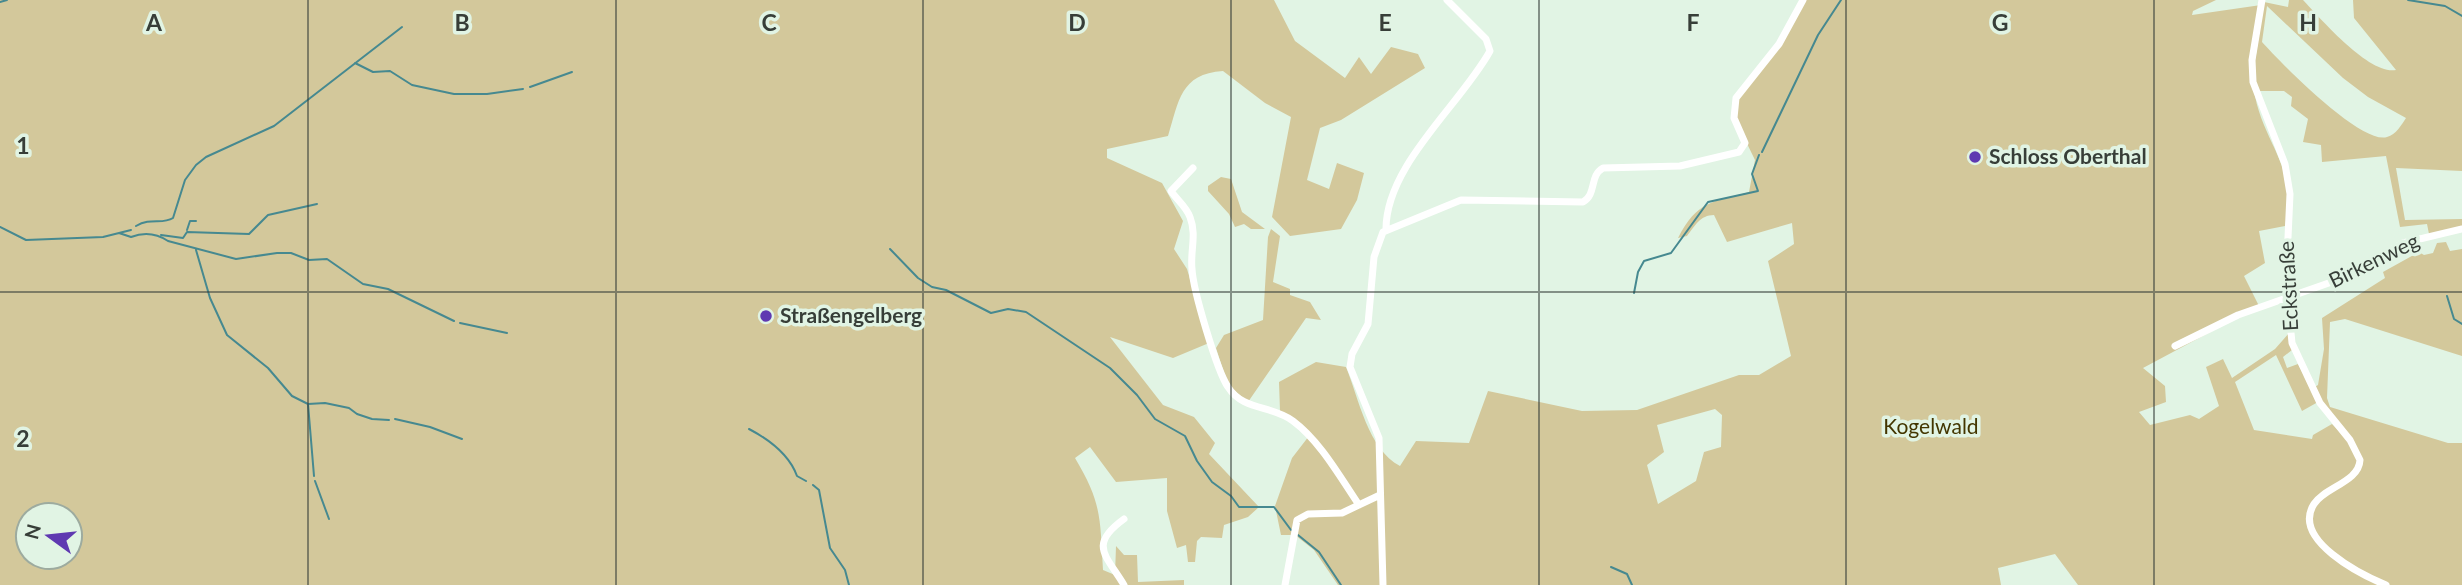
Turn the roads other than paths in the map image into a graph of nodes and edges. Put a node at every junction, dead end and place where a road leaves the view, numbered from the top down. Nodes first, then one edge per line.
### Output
1 (1447, 0) edge
2 (1803, 0) edge
3 (2262, 0) edge
4 (1194, 168) dead end
5 (1386, 229) junction
6 (2462, 229) edge
7 (2288, 296) junction
8 (2175, 346) dead end
9 (1380, 495) junction
10 (1359, 505) junction
11 (1124, 519) dead end
12 (1124, 585) edge
13 (1284, 585) edge
14 (1383, 585) edge
15 (2386, 585) edge

1 - 5 street
2 - 5 street
3 - 7 street, Eckstraße
4 - 10 street
5 - 9 street
6 - 7 street, Birkenweg
7 - 8 street, Birkenweg
7 - 15 street, Eckstraße
9 - 10 street
9 - 14 street
10 - 13 street
11 - 12 street

